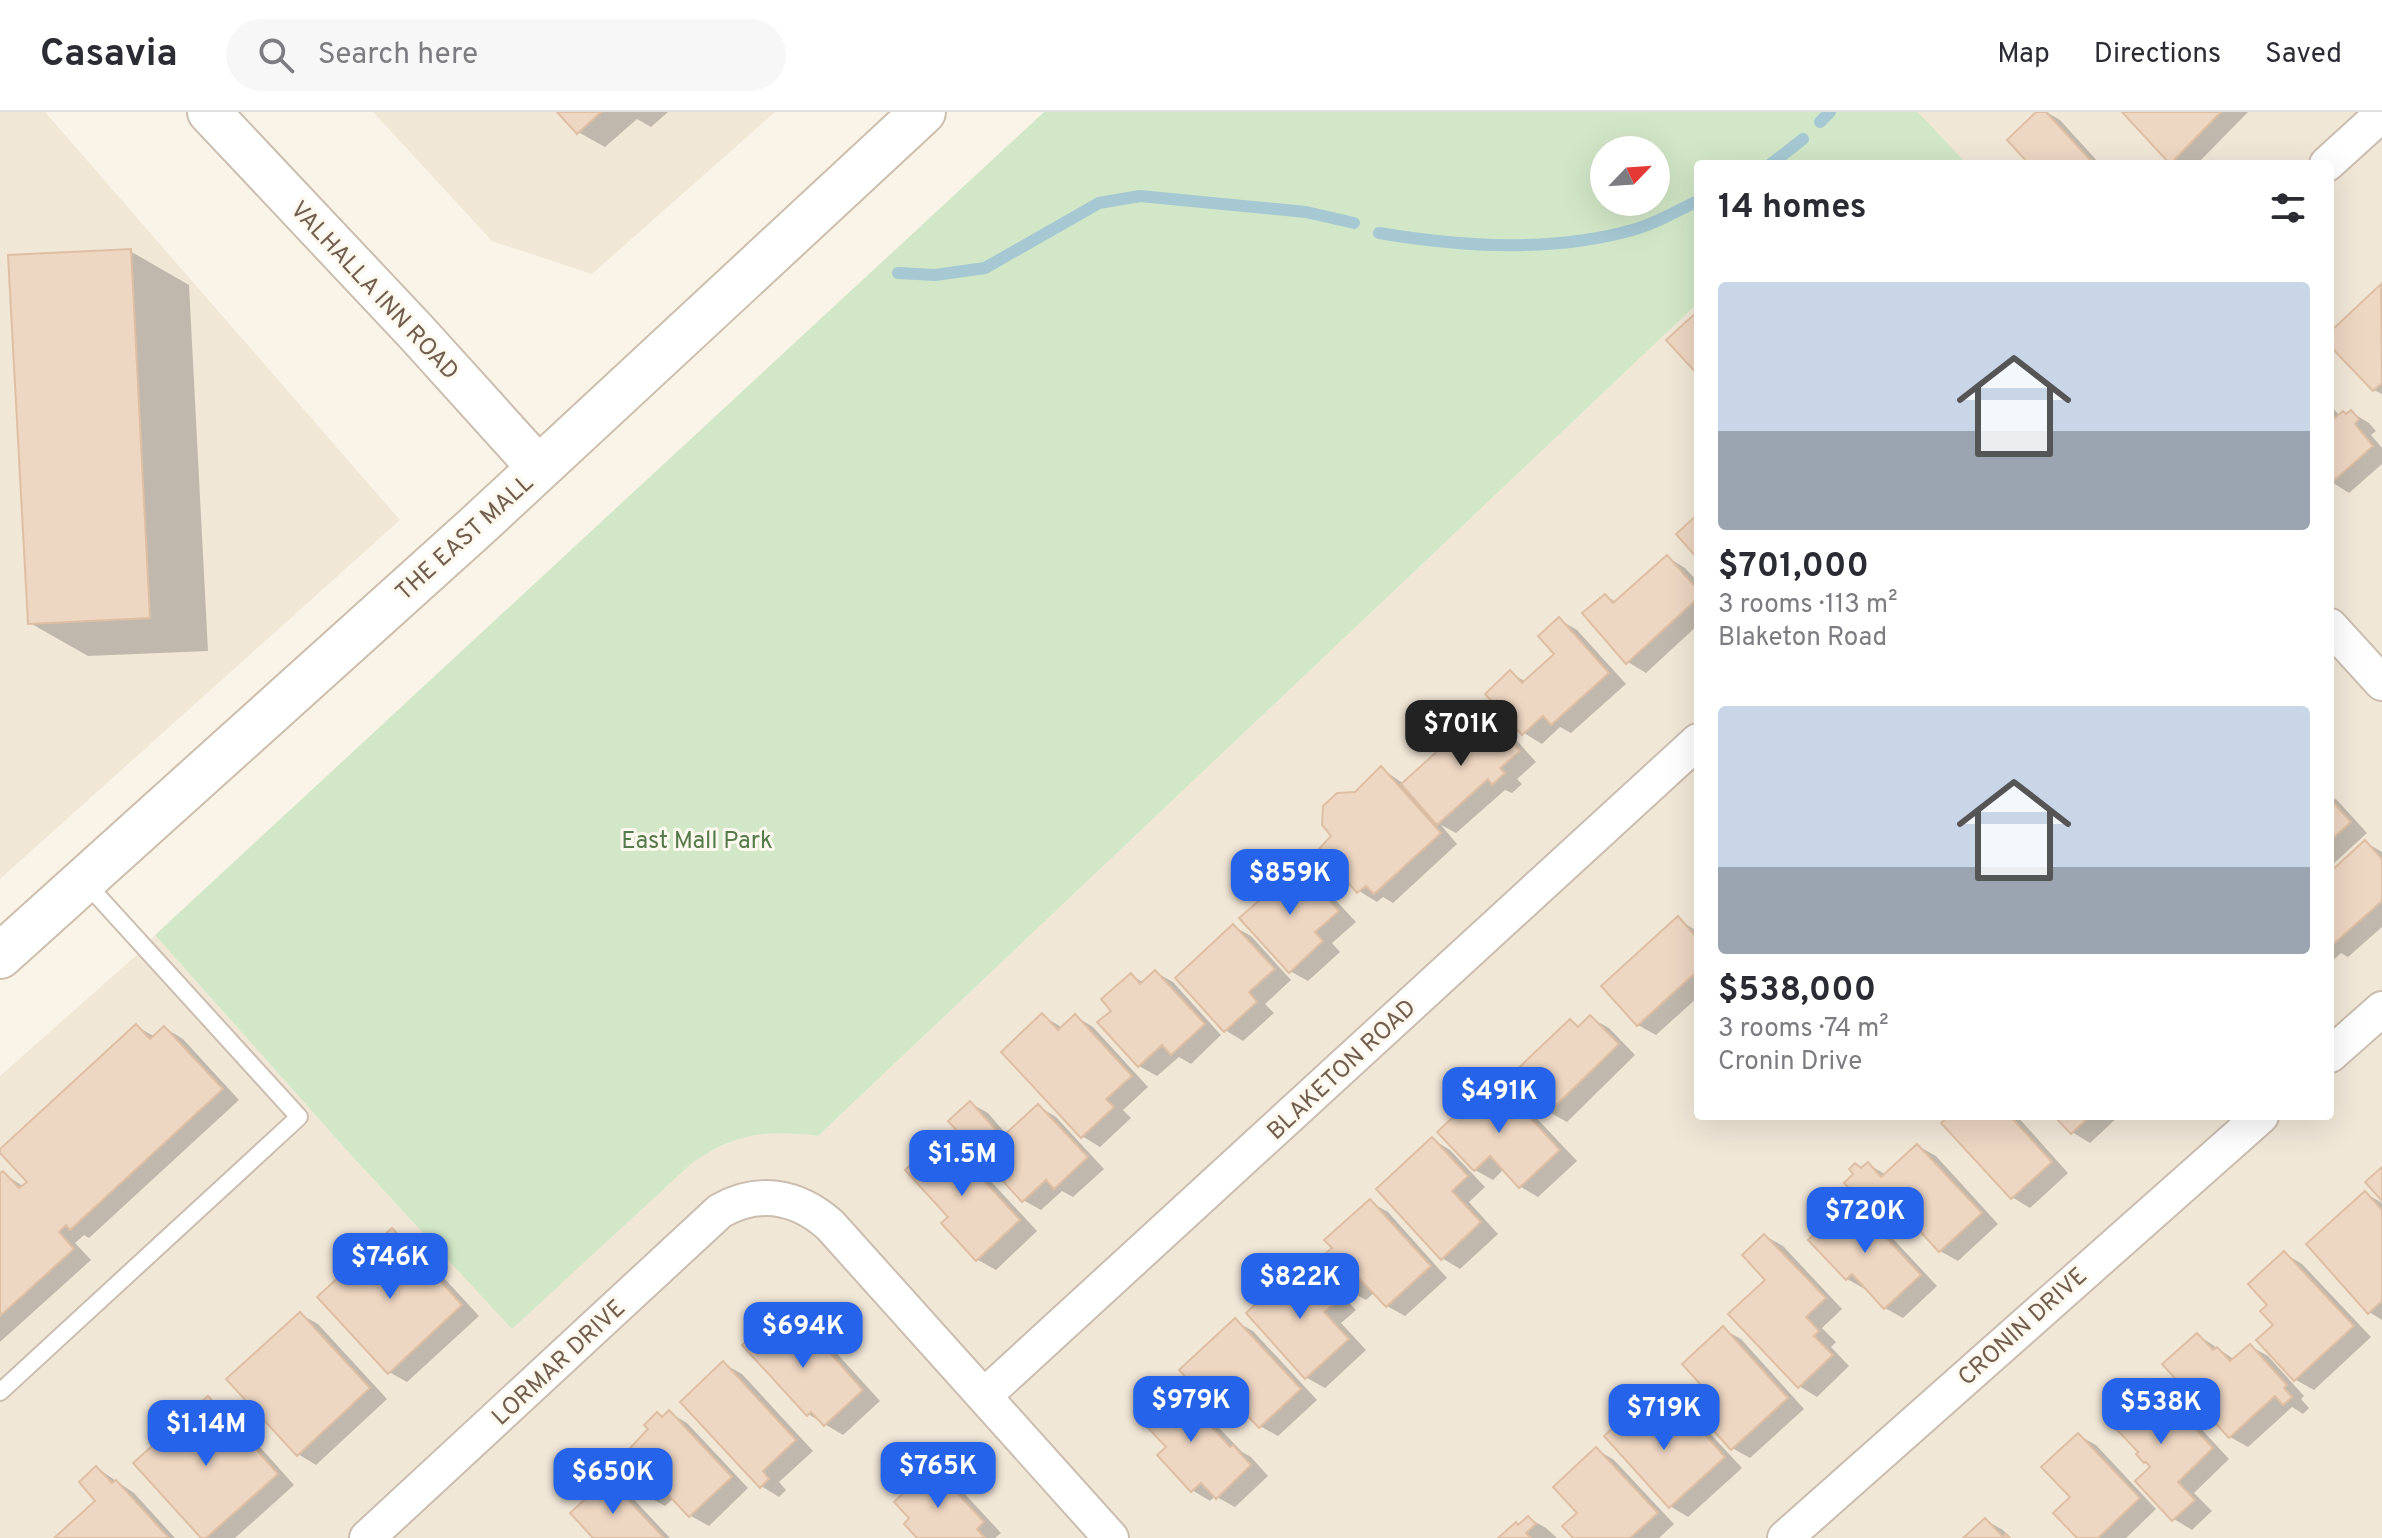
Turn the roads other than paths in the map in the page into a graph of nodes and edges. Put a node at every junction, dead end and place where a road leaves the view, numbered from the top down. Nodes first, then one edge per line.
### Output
1 (209, 112) edge
2 (923, 112) edge
3 (2382, 114) edge
4 (2331, 160) edge
5 (539, 468) junction
6 (2334, 630) edge
7 (2382, 683) edge
8 (1694, 745) edge
9 (84, 881) junction
10 (0, 956) edge
11 (2382, 1009) edge
12 (2334, 1051) edge
13 (2256, 1120) edge
14 (0, 1392) edge
15 (984, 1396) junction
16 (367, 1538) edge
17 (1111, 1538) edge
18 (1785, 1538) edge

1 - 5 street, VALHALLA INN ROAD
2 - 5 main road, THE EAST MALL
3 - 4 street
5 - 9 main road, THE EAST MALL
6 - 7 street
8 - 15 street, BLAKETON ROAD
9 - 10 main road, THE EAST MALL
9 - 14 lane
11 - 12 street
13 - 18 street, CRONIN DRIVE
15 - 16 street, LORMAR DRIVE
15 - 17 street

